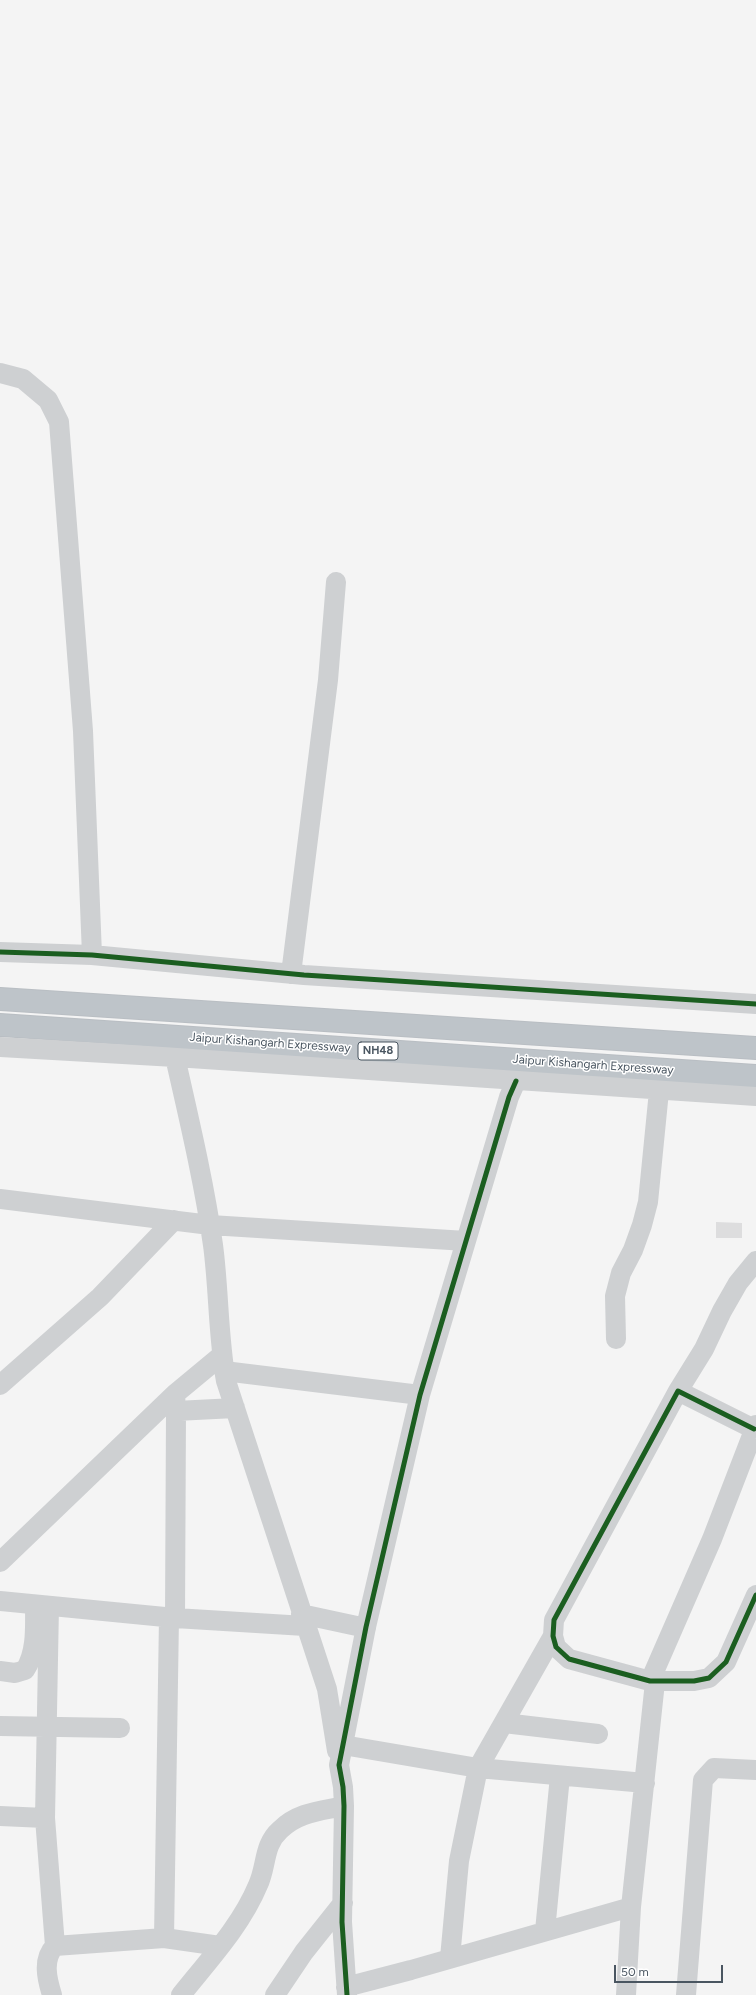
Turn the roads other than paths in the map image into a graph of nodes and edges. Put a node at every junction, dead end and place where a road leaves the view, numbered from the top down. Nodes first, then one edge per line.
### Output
1 (0, 373) edge
2 (336, 582) dead end
3 (0, 952) edge
4 (92, 955) junction
5 (291, 974) junction
6 (0, 998) edge
7 (756, 1004) edge
8 (0, 1025) edge
9 (0, 1047) edge
10 (756, 1048) edge
11 (175, 1057) junction
12 (756, 1076) edge
13 (516, 1081) junction
14 (659, 1090) junction
15 (756, 1096) edge
16 (0, 1199) edge
17 (174, 1220) junction
18 (210, 1224) junction
19 (466, 1241) junction
20 (756, 1261) edge
21 (616, 1339) dead end
22 (223, 1363) junction
23 (0, 1385) edge
24 (678, 1391) junction
25 (420, 1395) junction
26 (175, 1402) junction
27 (235, 1408) junction
28 (755, 1427) edge
29 (0, 1562) edge
30 (756, 1595) edge
31 (0, 1601) edge
32 (42, 1605) junction
33 (172, 1617) junction
34 (303, 1620) junction
35 (366, 1628) junction
36 (553, 1636) junction
37 (0, 1671) edge
38 (652, 1681) junction
39 (504, 1723) junction
40 (0, 1726) edge
41 (47, 1727) junction
42 (120, 1728) dead end
43 (598, 1734) dead end
44 (343, 1745) junction
45 (339, 1765) junction
46 (478, 1768) junction
47 (756, 1770) edge
48 (560, 1776) junction
49 (645, 1783) junction
50 (344, 1806) junction
51 (0, 1816) edge
52 (45, 1818) junction
53 (343, 1903) junction
54 (631, 1907) junction
55 (545, 1931) junction
56 (164, 1938) junction
57 (55, 1946) junction
58 (220, 1946) junction
59 (450, 1958) junction
60 (347, 1991) edge
61 (52, 1995) edge
62 (181, 1995) edge
63 (275, 1995) edge
64 (626, 1995) edge
65 (686, 1995) edge

1 - 4 street
2 - 5 street
3 - 4 street
4 - 5 street
5 - 7 street
6 - 10 highway, NH48
8 - 12 highway, Jaipur Kishangarh Expressway / NH48
9 - 11 street
11 - 13 street
11 - 18 street
13 - 14 street
13 - 19 street
14 - 15 street
14 - 21 street
16 - 17 street
17 - 18 street
17 - 23 street
18 - 19 street
18 - 22 street
19 - 25 street
20 - 24 street
22 - 25 street
22 - 26 street
22 - 27 street
24 - 28 street
24 - 36 street
25 - 35 street
26 - 27 street
26 - 29 street
26 - 33 street
27 - 34 street
28 - 38 street
30 - 38 street
31 - 32 street
32 - 33 street
32 - 37 street
32 - 41 street
33 - 34 street
33 - 56 street
34 - 35 street
34 - 45 street
35 - 44 street
36 - 38 street
36 - 39 street
38 - 49 street
39 - 43 street
39 - 46 street
40 - 41 street
41 - 42 street
41 - 52 street
44 - 45 street
44 - 46 street
45 - 50 street
46 - 48 street
46 - 59 street
47 - 65 street
48 - 49 street
48 - 55 street
49 - 54 street
50 - 53 street
50 - 58 street
51 - 52 street
52 - 57 street
53 - 60 street
53 - 63 street
54 - 55 street
54 - 64 street
55 - 59 street
56 - 57 street
56 - 58 street
57 - 61 street
58 - 62 street
59 - 60 street

